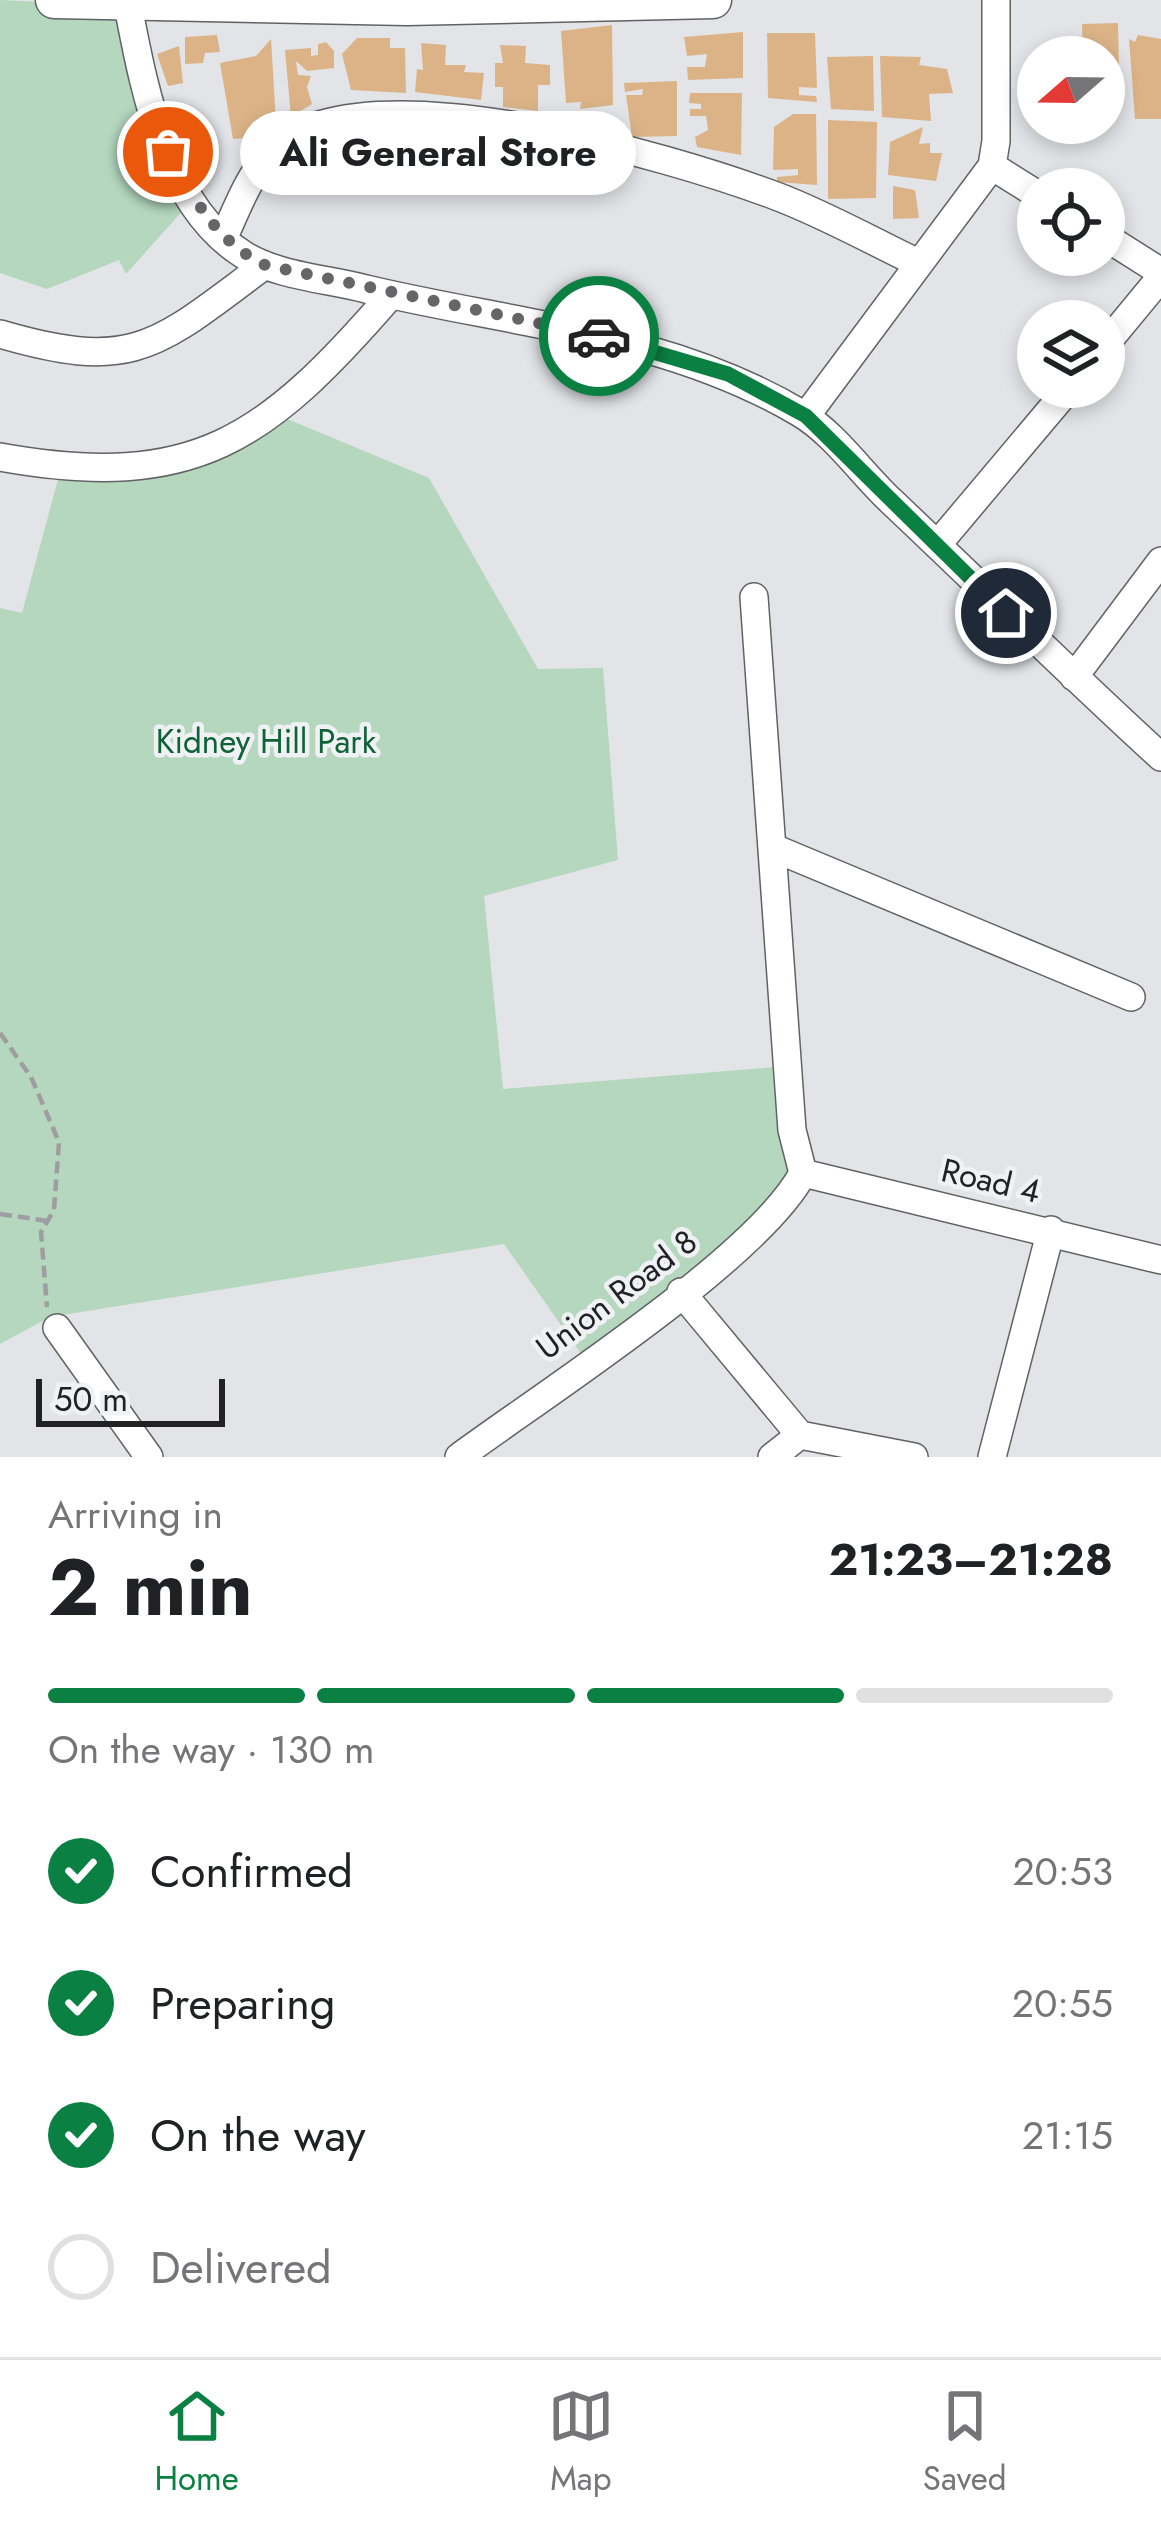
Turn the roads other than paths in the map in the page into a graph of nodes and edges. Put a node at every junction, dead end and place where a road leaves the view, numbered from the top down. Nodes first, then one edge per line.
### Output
1 (54, 0) edge
2 (713, 0) edge
3 (996, 0) edge
4 (128, 6) junction
5 (992, 166) junction
6 (1017, 182) edge
7 (224, 237) junction
8 (1125, 250) edge
9 (916, 262) junction
10 (265, 265) junction
11 (1161, 275) edge
12 (391, 295) junction
13 (1125, 320) edge
14 (0, 334) edge
15 (1052, 408) edge
16 (806, 416) junction
17 (0, 457) edge
18 (938, 545) junction
19 (1161, 562) edge
20 (754, 597) dead end
21 (1074, 677) junction
22 (1161, 757) edge
23 (776, 849) junction
24 (1131, 997) dead end
25 (803, 1174) junction
26 (1051, 1230) junction
27 (1161, 1260) edge
28 (680, 1292) junction
29 (57, 1328) road end
30 (800, 1435) junction
31 (147, 1456) edge
32 (459, 1457) edge
33 (772, 1457) edge
34 (914, 1457) edge
35 (992, 1457) edge

1 - 4 main road
2 - 4 main road
3 - 5 street
4 - 7 street
5 - 6 street
5 - 9 street
7 - 9 street
7 - 10 street
8 - 11 street
9 - 16 street
10 - 12 street
10 - 14 street
11 - 13 street
12 - 16 street
12 - 17 street
15 - 18 street
16 - 18 street
18 - 21 street
19 - 21 street
20 - 23 street
21 - 22 street
23 - 24 street
23 - 25 street
25 - 26 street, Road 4
25 - 28 street, Union Road 8
26 - 27 street, Road 4
26 - 35 street
28 - 30 street
28 - 32 street, Union Road 8
29 - 31 street
30 - 33 street
30 - 34 street

